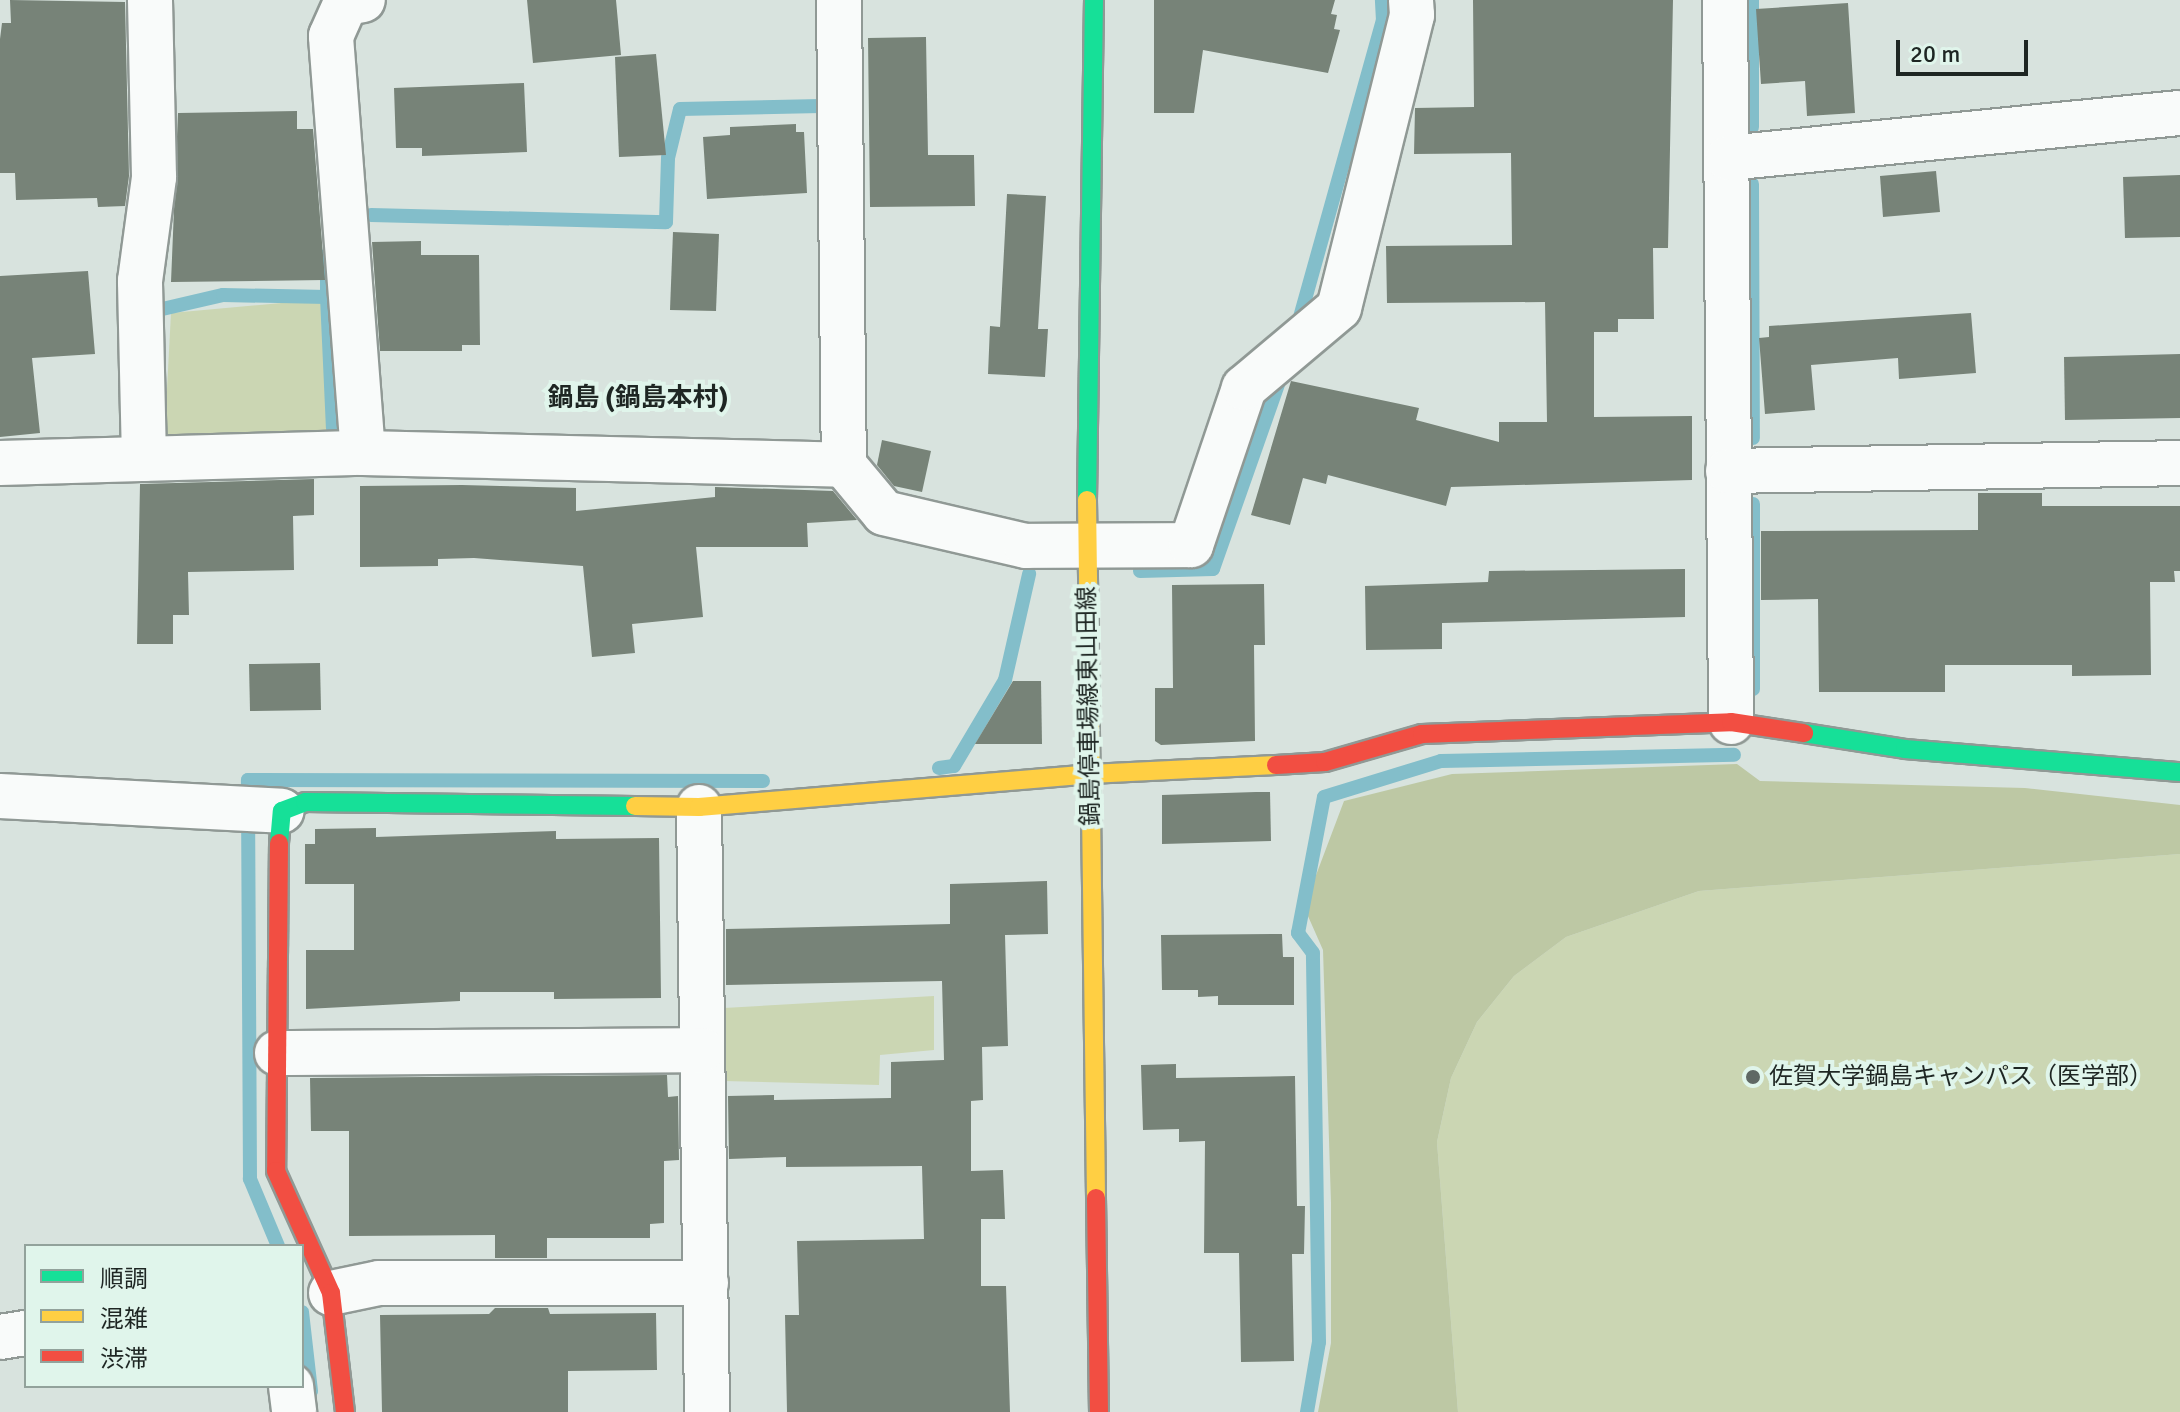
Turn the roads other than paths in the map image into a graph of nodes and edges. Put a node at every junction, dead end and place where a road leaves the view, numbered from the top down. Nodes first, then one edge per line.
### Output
1 (150, 0) edge
2 (363, 0) edge
3 (839, 0) edge
4 (1094, 0) edge
5 (1411, 0) edge
6 (1725, 0) edge
7 (2180, 113) edge
8 (1728, 158) junction
9 (363, 453) junction
10 (144, 459) junction
11 (0, 463) edge
12 (2180, 463) edge
13 (844, 465) junction
14 (1728, 471) junction
15 (1086, 544) junction
16 (1731, 722) junction
17 (2180, 772) edge
18 (1090, 774) junction
19 (0, 796) edge
20 (699, 807) junction
21 (282, 811) junction
22 (702, 1050) junction
23 (277, 1053) junction
24 (706, 1283) junction
25 (331, 1293) junction
26 (24, 1333) edge
27 (0, 1337) edge
28 (291, 1388) edge
29 (294, 1412) edge
30 (345, 1412) edge
31 (707, 1412) edge
32 (1099, 1412) edge

1 - 10 street
2 - 9 street
3 - 13 street
4 - 15 street, 鍋島停車場線東山田線
5 - 15 street
6 - 8 street
7 - 8 street
8 - 14 street
9 - 10 street
9 - 13 street
10 - 11 street
12 - 14 street
13 - 15 street
14 - 16 street
15 - 18 street, 鍋島停車場線東山田線
16 - 17 street
16 - 18 street
18 - 20 street
18 - 32 street, 鍋島停車場線東山田線
19 - 21 street
20 - 21 street
20 - 22 street
21 - 23 street
22 - 23 street
22 - 24 street
23 - 25 street
24 - 25 street
24 - 31 street
25 - 30 street
26 - 27 street
28 - 29 street

